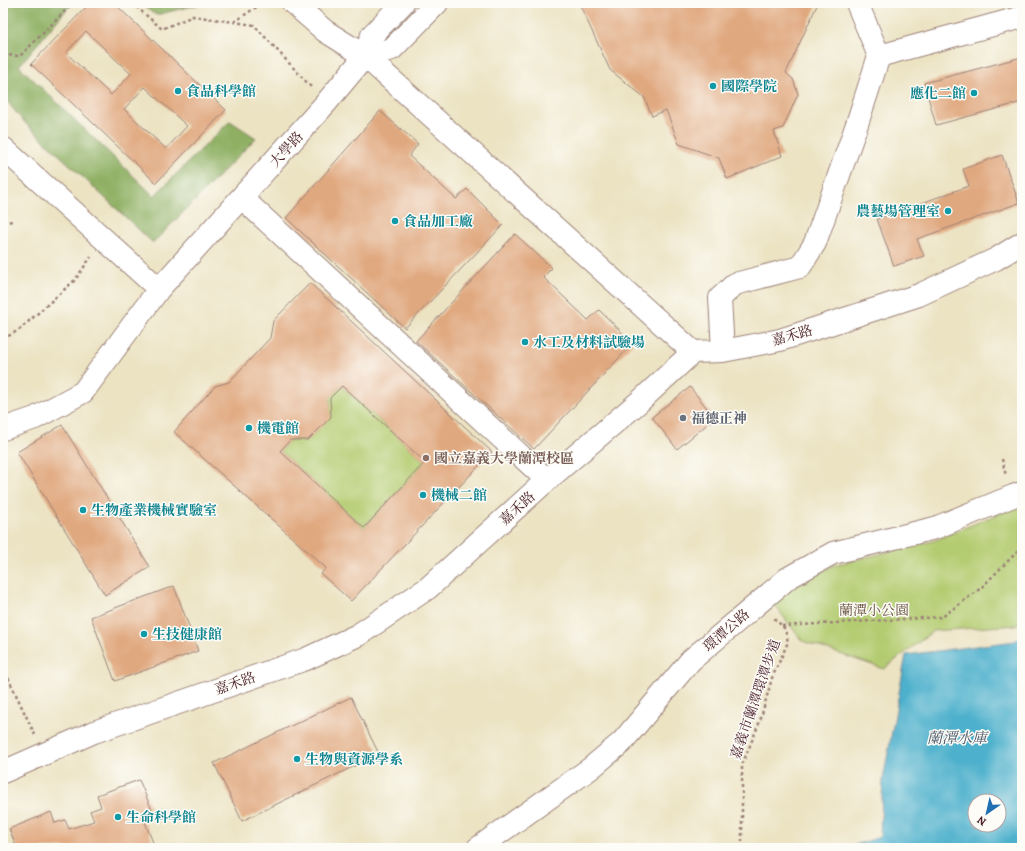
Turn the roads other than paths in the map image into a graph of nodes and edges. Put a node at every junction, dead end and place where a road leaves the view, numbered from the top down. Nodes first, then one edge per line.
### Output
1 (293, 3) edge
2 (403, 3) edge
3 (437, 3) edge
4 (857, 3) edge
5 (1022, 17) edge
6 (365, 56) junction
7 (879, 56) junction
8 (3, 148) edge
9 (242, 198) junction
10 (1022, 242) edge
11 (159, 289) junction
12 (723, 350) junction
13 (693, 352) junction
14 (3, 429) edge
15 (547, 480) junction
16 (1015, 487) edge
17 (3, 772) edge
18 (478, 848) edge

1 - 6 street
2 - 6 street, 大學路
3 - 6 street
4 - 7 street
5 - 7 street
6 - 9 street, 大學路
6 - 13 street
7 - 12 street
8 - 11 street
9 - 11 street, 大學路
9 - 15 street
10 - 12 street, 嘉禾路
11 - 14 street, 大學路
12 - 13 street, 嘉禾路
13 - 15 street, 嘉禾路
15 - 17 street, 嘉禾路
16 - 18 street, 環潭公路

